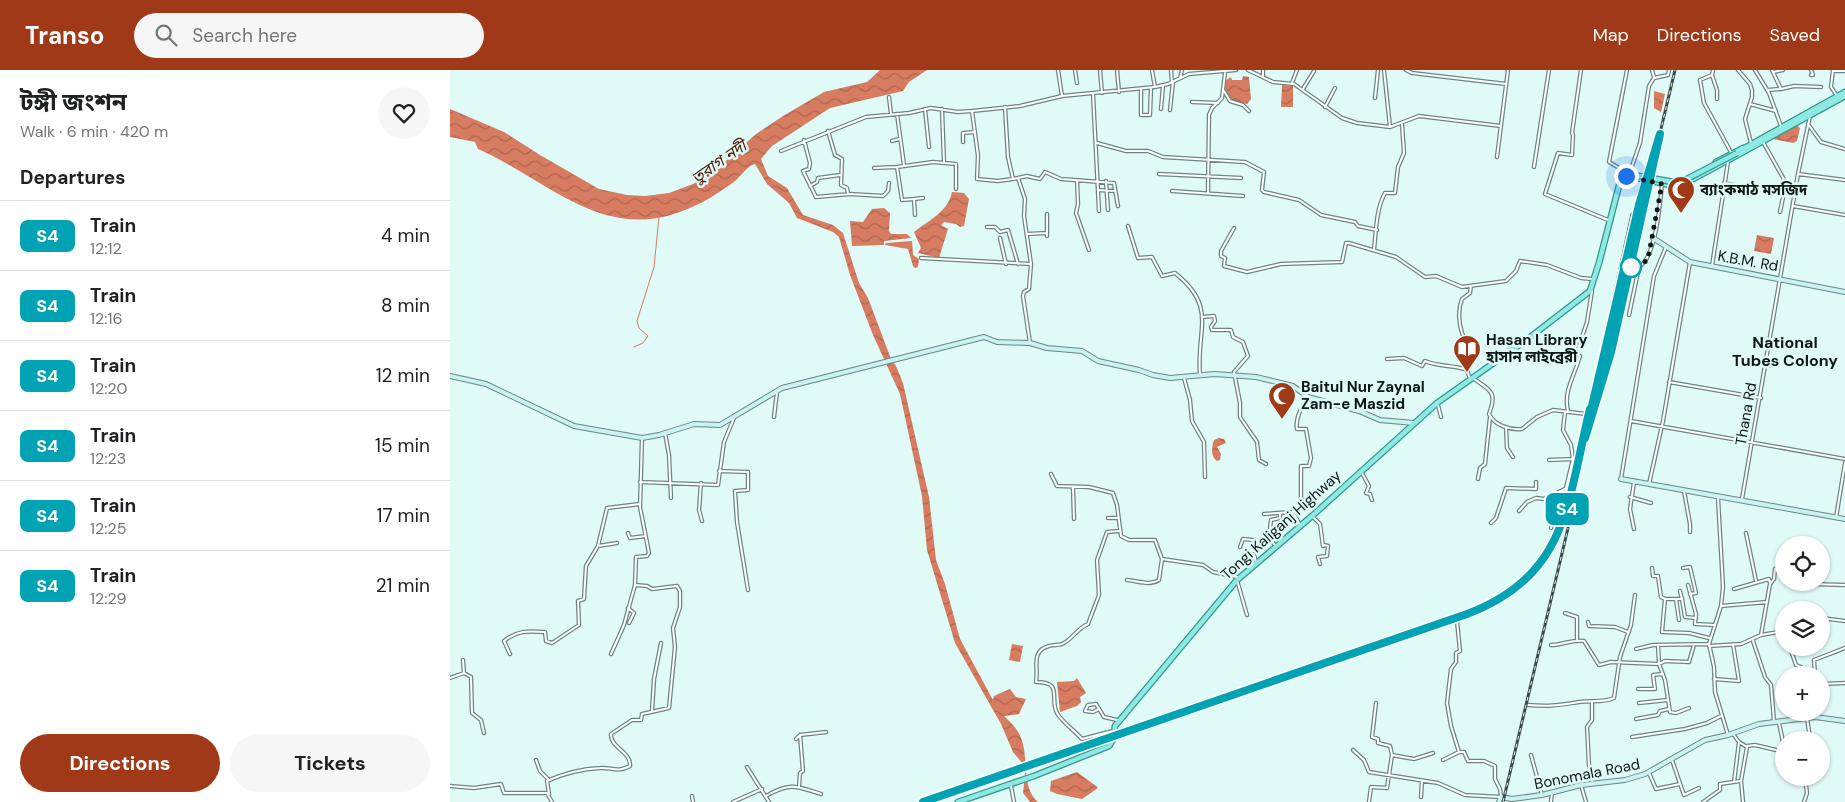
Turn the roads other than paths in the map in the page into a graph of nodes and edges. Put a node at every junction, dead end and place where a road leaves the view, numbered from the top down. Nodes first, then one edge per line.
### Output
1 (1058, 70) edge
2 (1074, 70) edge
3 (1100, 70) edge
4 (1117, 70) edge
5 (1152, 70) edge
6 (1171, 70) edge
7 (1182, 70) edge
8 (1236, 70) edge
9 (1248, 70) edge
10 (1263, 70) edge
11 (1297, 70) edge
12 (1378, 70) edge
13 (1384, 70) edge
14 (1406, 70) edge
15 (1508, 70) edge
16 (1550, 70) edge
17 (1582, 70) edge
18 (1627, 70) edge
19 (1652, 70) edge
20 (1669, 70) edge
21 (1713, 70) edge
22 (1738, 70) edge
23 (1755, 70) edge
24 (1783, 70) edge
25 (1811, 70) edge
26 (1314, 71) dead end
27 (1773, 71) edge
28 (1833, 71) edge
29 (1845, 71) edge
30 (1224, 72) junction
31 (1255, 72) edge
32 (1712, 75) junction
33 (1811, 75) dead end
34 (1262, 77) junction
35 (1180, 78) junction
36 (1654, 78) junction
37 (1173, 82) junction
38 (1077, 83) dead end
39 (1292, 83) junction
40 (1506, 84) junction
41 (1163, 86) junction
42 (1821, 86) dead end
43 (1155, 87) junction
44 (1151, 88) junction
45 (1335, 88) dead end
46 (1303, 89) junction
47 (1780, 89) junction
48 (1141, 90) junction
49 (1767, 90) junction
50 (1224, 91) junction
51 (1118, 92) junction
52 (1845, 92) edge
53 (1102, 93) junction
54 (1093, 94) junction
55 (1062, 96) junction
56 (1838, 96) junction
57 (1845, 96) edge
58 (889, 97) dead end
59 (1375, 98) dead end
60 (1718, 99) dead end
61 (1192, 102) dead end
62 (1218, 103) junction
63 (1750, 104) junction
64 (1005, 107) junction
65 (1325, 107) junction
66 (924, 109) junction
67 (942, 109) junction
68 (1161, 109) dead end
69 (1170, 110) dead end
70 (972, 111) junction
71 (1249, 111) dead end
72 (1776, 111) junction
73 (891, 114) junction
74 (896, 114) junction
75 (1810, 115) junction
76 (1402, 123) junction
77 (1808, 124) junction
78 (1501, 126) junction
79 (1782, 126) junction
80 (1390, 127) junction
81 (828, 131) junction
82 (975, 132) junction
83 (899, 139) junction
84 (804, 140) junction
85 (892, 141) dead end
86 (1761, 141) junction
87 (963, 142) dead end
88 (1097, 143) junction
89 (1751, 143) junction
90 (929, 147) dead end
91 (1845, 149) edge
92 (1744, 150) junction
93 (780, 151) dead end
94 (1735, 154) junction
95 (1497, 157) dead end
96 (1208, 159) junction
97 (1728, 161) junction
98 (944, 162) junction
99 (904, 165) junction
100 (897, 167) junction
101 (1534, 167) dead end
102 (874, 168) dead end
103 (1631, 169) dead end
104 (1160, 174) dead end
105 (1798, 174) junction
106 (840, 175) junction
107 (1625, 175) junction
108 (1208, 176) junction
109 (1018, 178) junction
110 (1241, 178) dead end
111 (1013, 179) junction
112 (1845, 180) edge
113 (1077, 181) junction
114 (1098, 181) junction
115 (1106, 181) junction
116 (1662, 182) junction
117 (889, 184) dead end
118 (1724, 184) junction
119 (810, 186) junction
120 (956, 189) dead end
121 (1098, 190) junction
122 (1107, 191) junction
123 (1172, 191) dead end
124 (1115, 192) junction
125 (1208, 193) junction
126 (848, 194) junction
127 (1784, 194) junction
128 (1243, 196) dead end
129 (923, 198) dead end
130 (914, 199) junction
131 (1118, 206) dead end
132 (1792, 206) junction
133 (1108, 210) dead end
134 (1099, 211) dead end
135 (1780, 212) dead end
136 (1047, 214) dead end
137 (916, 215) dead end
138 (1845, 215) edge
139 (1608, 220) junction
140 (1128, 226) dead end
141 (987, 227) dead end
142 (1234, 228) dead end
143 (1376, 230) junction
144 (1027, 234) junction
145 (1000, 238) dead end
146 (1653, 238) junction
147 (1666, 247) junction
148 (1089, 250) dead end
149 (1374, 250) junction
150 (921, 258) dead end
151 (1690, 262) junction
152 (1600, 263) junction
153 (1006, 264) junction
154 (1018, 264) junction
155 (1031, 264) junction
156 (1712, 266) junction
157 (1782, 278) junction
158 (1594, 280) junction
159 (1470, 286) junction
160 (1592, 287) junction
161 (1845, 292) edge
162 (1629, 315) dead end
163 (1202, 317) junction
164 (1030, 343) junction
165 (1471, 349) dead end
166 (1387, 360) dead end
167 (1200, 375) junction
168 (450, 376) edge
169 (1235, 376) junction
170 (1184, 378) junction
171 (1471, 378) junction
172 (1669, 382) junction
173 (778, 390) junction
174 (1308, 397) junction
175 (1761, 398) junction
176 (1437, 403) junction
177 (1567, 412) junction
178 (1489, 414) junction
179 (1586, 414) dead end
180 (774, 417) dead end
181 (1441, 417) dead end
182 (734, 418) junction
183 (1630, 420) junction
184 (1414, 423) junction
185 (1662, 426) junction
186 (1506, 427) junction
187 (665, 433) junction
188 (642, 438) junction
189 (1752, 442) junction
190 (1513, 457) dead end
191 (1573, 459) junction
192 (1845, 459) edge
193 (1549, 460) dead end
194 (1266, 464) dead end
195 (1845, 464) edge
196 (719, 471) junction
197 (1361, 471) junction
198 (1051, 474) dead end
199 (1205, 477) dead end
200 (1478, 479) dead end
201 (1621, 480) joint
202 (640, 482) junction
203 (670, 482) junction
204 (1536, 482) dead end
205 (1634, 482) junction
206 (700, 483) junction
207 (1649, 484) junction
208 (1073, 488) junction
209 (1567, 488) junction
210 (1684, 491) junction
211 (1630, 497) junction
212 (671, 498) dead end
213 (1718, 498) junction
214 (1372, 500) dead end
215 (1301, 501) dead end
216 (1742, 502) junction
217 (1651, 503) dead end
218 (640, 504) junction
219 (1519, 510) dead end
220 (1280, 513) junction
221 (1264, 514) dead end
222 (1312, 516) junction
223 (1108, 518) dead end
224 (1117, 518) junction
225 (1836, 518) junction
226 (1074, 519) dead end
227 (1845, 519) edge
228 (702, 521) dead end
229 (1491, 523) dead end
230 (1300, 525) junction
231 (1551, 528) dead end
232 (1634, 529) dead end
233 (1119, 531) junction
234 (1690, 532) dead end
235 (628, 533) dead end
236 (1746, 533) dead end
237 (646, 536) junction
238 (1239, 537) dead end
239 (1244, 538) junction
240 (1270, 538) junction
241 (617, 543) dead end
242 (598, 546) junction
243 (1276, 546) junction
244 (1240, 547) dead end
245 (1254, 554) dead end
246 (1162, 560) junction
247 (1256, 562) junction
248 (1320, 564) dead end
249 (1652, 568) dead end
250 (1683, 568) dead end
251 (1775, 569) edge
252 (1239, 579) junction
253 (1127, 580) dead end
254 (1756, 581) junction
255 (1688, 584) dead end
256 (1770, 584) junction
257 (635, 585) junction
258 (1830, 585) edge
259 (1845, 585) edge
260 (1734, 589) dead end
261 (748, 590) dead end
262 (1680, 591) dead end
263 (1690, 594) junction
264 (1635, 595) dead end
265 (1665, 599) junction
266 (1676, 599) junction
267 (1682, 599) junction
268 (1768, 602) junction
269 (1721, 606) junction
270 (628, 608) junction
271 (1247, 614) dead end
272 (1565, 614) dead end
273 (1696, 618) junction
274 (1830, 619) edge
275 (1679, 620) dead end
276 (1457, 621) dead end
277 (1845, 621) edge
278 (1588, 622) dead end
279 (629, 623) dead end
280 (1715, 625) junction
281 (1628, 632) junction
282 (1775, 633) edge
283 (1762, 635) junction
284 (1709, 638) junction
285 (1577, 640) junction
286 (1753, 641) junction
287 (661, 643) dead end
288 (1733, 644) junction
289 (1552, 645) dead end
290 (1658, 645) junction
291 (1694, 645) junction
292 (1709, 645) junction
293 (1845, 648) edge
294 (1636, 649) dead end
295 (510, 654) dead end
296 (610, 654) dead end
297 (463, 660) dead end
298 (1620, 662) junction
299 (1659, 664) junction
300 (1814, 666) edge
301 (464, 673) junction
302 (1662, 674) junction
303 (450, 678) edge
304 (1714, 680) junction
305 (1845, 683) edge
306 (1830, 684) edge
307 (1638, 688) dead end
308 (1668, 700) junction
309 (1592, 702) junction
310 (1376, 703) dead end
311 (1639, 703) dead end
312 (1528, 705) dead end
313 (1689, 708) dead end
314 (1099, 709) junction
315 (1669, 709) junction
316 (652, 711) junction
317 (1775, 714) edge
318 (1721, 716) junction
319 (1830, 718) edge
320 (1636, 719) dead end
321 (1120, 721) junction
322 (1776, 721) joint
323 (1845, 721) edge
324 (1113, 731) junction
325 (1779, 731) edge
326 (826, 732) dead end
327 (484, 733) dead end
328 (1733, 733) junction
329 (800, 735) junction
330 (1728, 735) junction
331 (1632, 737) dead end
332 (796, 738) dead end
333 (1739, 742) junction
334 (1747, 746) junction
335 (1353, 750) dead end
336 (1775, 750) edge
337 (1459, 752) junction
338 (1433, 753) dead end
339 (1392, 755) junction
340 (1531, 755) dead end
341 (536, 760) dead end
342 (1443, 760) dead end
343 (1672, 760) junction
344 (747, 766) dead end
345 (1650, 772) junction
346 (1390, 775) junction
347 (549, 780) junction
348 (1422, 781) junction
349 (1741, 781) junction
350 (1734, 782) junction
351 (1010, 783) junction
352 (1593, 784) junction
353 (1680, 784) junction
354 (1581, 785) junction
355 (450, 786) edge
356 (1806, 786) edge
357 (799, 787) junction
358 (1699, 788) dead end
359 (762, 789) junction
360 (1552, 792) junction
361 (548, 794) junction
362 (821, 794) dead end
363 (1542, 795) junction
364 (692, 796) dead end
365 (766, 796) junction
366 (1501, 796) junction
367 (1421, 797) dead end
368 (552, 802) edge
369 (693, 802) edge
370 (733, 802) edge
371 (769, 802) edge
372 (958, 802) edge
373 (1014, 802) edge
374 (1369, 802) edge
375 (1499, 802) edge
376 (1551, 802) edge
377 (1586, 802) edge
378 (1703, 802) edge
379 (1743, 802) edge
380 (1804, 802) edge

1 - 55 street
2 - 38 street
3 - 53 street
4 - 51 street
5 - 43 street
6 - 37 street
7 - 35 street
8 - 30 street
9 - 31 street
10 - 34 street
11 - 39 street
12 - 59 street
13 - 80 street
14 - 40 street
15 - 40 street
16 - 101 street
17 - 139 street
18 - 107 street
19 - 36 street
20 - 36 street
21 - 32 street
22 - 63 street
23 - 49 street
24 - 27 street
25 - 33 street
26 - 46 street
27 - 47 street
28 - 29 street
28 - 56 street
30 - 35 street
30 - 50 street
31 - 34 street
32 - 60 street
32 - 94 street
34 - 39 street
35 - 37 street
36 - 103 street
37 - 41 street
37 - 69 street
39 - 46 street
40 - 78 street
41 - 43 street
41 - 68 street
42 - 47 street
43 - 44 street
44 - 48 street
44 - 48 street
45 - 65 street
46 - 65 street
47 - 49 street
48 - 51 street
49 - 72 street
50 - 62 street
50 - 71 street
51 - 53 street
52 - 56 main road
53 - 54 street
54 - 55 street
54 - 88 street
55 - 64 street
56 - 79 main road
57 - 75 main road
58 - 73 street
61 - 62 street
62 - 96 street
63 - 72 street
63 - 89 street
64 - 70 street
64 - 111 street
65 - 80 street
66 - 67 street
66 - 74 street
66 - 90 street
67 - 70 street
67 - 98 street
70 - 82 street
72 - 79 street
73 - 74 street
73 - 81 street
74 - 83 street
75 - 77 street, Thana Rd
75 - 86 main road
76 - 78 street
76 - 80 street
76 - 143 street
77 - 91 street
77 - 105 street, Thana Rd
78 - 95 street
79 - 86 main road
81 - 84 street
81 - 106 street
82 - 87 street
82 - 111 street
83 - 85 street
83 - 99 street
84 - 93 street
84 - 119 street
86 - 89 main road
86 - 92 main road
86 - 127 street
88 - 96 street
88 - 114 street
89 - 92 main road
92 - 94 main road
92 - 97 main road
94 - 116 main road
94 - 152 main road, bridge
96 - 108 street
96 - 143 street
97 - 116 main road
97 - 118 street
98 - 99 street
98 - 120 street
99 - 100 street
100 - 102 street
100 - 130 street
104 - 108 street
105 - 112 street
105 - 132 street, Thana Rd
106 - 119 street
106 - 126 street
107 - 116 main road
107 - 139 main road
107 - 152 main road
108 - 110 street
108 - 125 street
109 - 111 street
109 - 113 street
109 - 144 street
113 - 114 street
113 - 148 street
114 - 115 street
114 - 121 street
115 - 122 street
115 - 124 street
116 - 146 street
117 - 126 street
118 - 127 street
118 - 156 street
119 - 126 street
121 - 122 street
121 - 134 street
122 - 124 street
122 - 133 street
123 - 125 street
124 - 131 street
125 - 128 street
127 - 135 street
129 - 130 street
130 - 137 street
132 - 138 street
132 - 157 street, Thana Rd
136 - 144 street
139 - 152 main road
140 - 163 street
141 - 154 street
142 - 149 street
143 - 149 street
144 - 155 street
145 - 153 street
146 - 147 street, K.B.M. Rd
146 - 162 street
147 - 151 street, K.B.M. Rd
147 - 183 street
149 - 159 street
150 - 153 street
151 - 156 street, K.B.M. Rd
151 - 172 street
152 - 158 main road
153 - 154 street
154 - 155 street
155 - 164 street
156 - 157 street, K.B.M. Rd
157 - 161 street, K.B.M. Rd
157 - 175 street, Thana Rd
158 - 159 street
158 - 160 main road
159 - 165 street
160 - 171 main road, Tongi Kaliganj Highway
160 - 177 street
163 - 167 street
163 - 169 street
164 - 170 street
164 - 173 street
166 - 171 street
167 - 169 street
167 - 170 street
168 - 188 street
169 - 174 street
169 - 194 street
170 - 199 street
171 - 176 main road, Tongi Kaliganj Highway
171 - 178 street
172 - 175 street
172 - 185 street
173 - 180 street
173 - 182 street
174 - 184 street
174 - 215 street
175 - 189 street, Thana Rd
176 - 181 street
176 - 184 main road, Tongi Kaliganj Highway
177 - 179 street
177 - 186 street
177 - 191 street
178 - 186 street
178 - 200 street
182 - 187 street
182 - 196 street
183 - 185 street
183 - 201 street
184 - 197 main road, Tongi Kaliganj Highway
185 - 189 street
185 - 207 street
186 - 190 street
187 - 188 street
187 - 203 street
188 - 202 street
189 - 192 street
189 - 216 street, Thana Rd
191 - 193 street
191 - 209 street
195 - 225 street
196 - 206 street
196 - 261 street
197 - 214 street
197 - 222 main road, Tongi Kaliganj Highway
198 - 208 street
201 - 205 street
202 - 203 street
202 - 218 street
203 - 206 street
203 - 212 street
204 - 229 street
205 - 207 street
205 - 211 street
206 - 228 street
207 - 210 street
208 - 224 street
208 - 226 street
209 - 219 street
209 - 231 street
210 - 213 street
210 - 234 street
211 - 217 street
211 - 232 street
213 - 216 street
213 - 269 street
216 - 225 street
218 - 237 street
218 - 242 street
220 - 221 street
220 - 230 street
220 - 240 street
222 - 230 main road, Tongi Kaliganj Highway
222 - 248 street
223 - 224 street
224 - 233 street
225 - 227 street
230 - 243 main road, Tongi Kaliganj Highway
233 - 246 street
233 - 324 street
235 - 237 street
236 - 254 street
237 - 257 street
238 - 239 street
239 - 240 street
239 - 244 street
240 - 243 street
241 - 242 street
242 - 295 street
243 - 247 main road, Tongi Kaliganj Highway
245 - 247 street
246 - 252 street
246 - 253 street
247 - 252 main road, Tongi Kaliganj Highway
249 - 265 street
250 - 263 street
251 - 256 street
252 - 271 street
252 - 321 main road, Tongi Kaliganj Highway
254 - 256 street
254 - 260 street
255 - 263 street
256 - 268 street
257 - 270 street
257 - 316 street
258 - 259 street
262 - 267 street
263 - 273 street
264 - 281 street
265 - 266 street
265 - 284 street
266 - 267 street
266 - 275 street
267 - 273 street
268 - 269 street
268 - 283 street
269 - 280 street
270 - 279 street
270 - 296 street
272 - 285 street
273 - 280 street
274 - 277 street
276 - 337 street
278 - 281 street
280 - 284 street
281 - 298 street
282 - 283 street
283 - 286 street
284 - 292 street
285 - 289 street
285 - 298 street
286 - 288 street
286 - 317 street
287 - 316 street
288 - 292 street
288 - 304 street
290 - 291 street
290 - 294 street
290 - 299 street
291 - 292 street
291 - 299 street
292 - 304 street
293 - 300 street
297 - 301 street
298 - 299 street
298 - 309 street
299 - 302 street
301 - 303 street
301 - 327 street
302 - 307 street
302 - 308 street
304 - 318 street
305 - 306 street
308 - 311 street
308 - 315 street
309 - 312 street
309 - 352 street
310 - 339 street
313 - 315 street
314 - 314 street
314 - 321 street
315 - 320 street
316 - 347 street
318 - 330 street
318 - 331 street
319 - 323 street, Bonomala Road
321 - 324 main road, Tongi Kaliganj Highway
322 - 325 street
322 - 328 street, Bonomala Road
324 - 351 main road, Tongi Kaliganj Highway
326 - 329 street
328 - 330 street, Bonomala Road
328 - 333 street
329 - 332 street
329 - 357 street
330 - 343 street, Bonomala Road
333 - 334 street
333 - 350 street
334 - 336 street
334 - 349 street
335 - 346 street
337 - 342 street
337 - 366 street
338 - 339 street
339 - 346 street
340 - 363 street
341 - 347 street
343 - 345 street, Bonomala Road
343 - 353 street
344 - 359 street
345 - 352 street, Bonomala Road
345 - 353 street
346 - 348 street
346 - 374 street
347 - 361 street
348 - 366 street
348 - 367 street
349 - 350 street
349 - 379 street
350 - 378 street
351 - 372 main road, Tongi Kaliganj Highway
351 - 373 street
352 - 354 street, Bonomala Road
353 - 358 street
354 - 360 street, Bonomala Road
354 - 377 street
355 - 361 street
356 - 380 street
357 - 362 street
357 - 365 street
359 - 365 street
359 - 370 street
360 - 363 street, Bonomala Road
360 - 376 street
361 - 368 street
363 - 366 street, Bonomala Road
364 - 369 street
365 - 371 street
366 - 375 street

